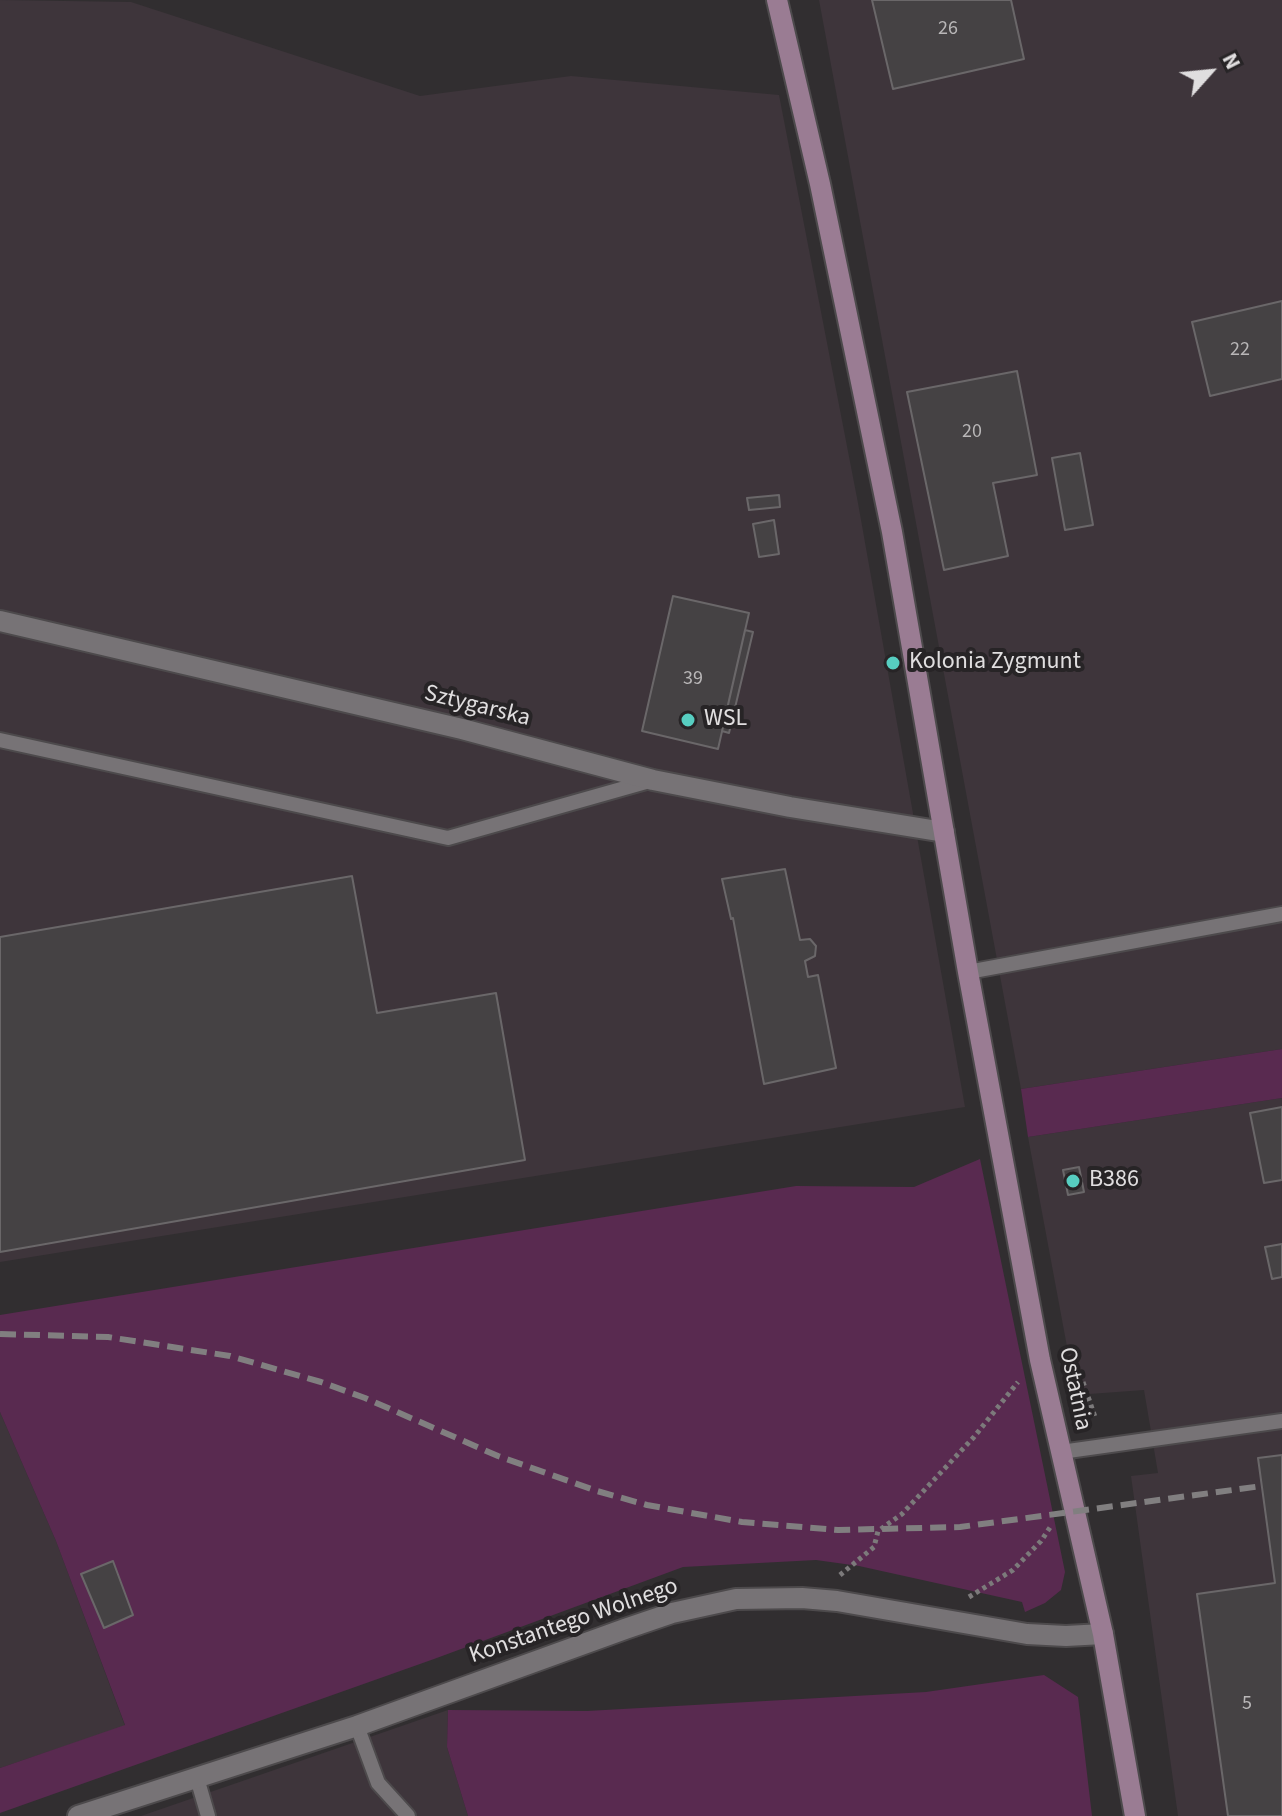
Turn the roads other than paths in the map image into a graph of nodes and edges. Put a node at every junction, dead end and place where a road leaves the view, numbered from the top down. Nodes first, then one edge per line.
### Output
1 (777, 0) edge
2 (0, 621) edge
3 (0, 740) edge
4 (653, 780) junction
5 (944, 832) junction
6 (1282, 914) edge
7 (968, 972) junction
8 (1282, 1421) edge
9 (1061, 1452) junction
10 (1103, 1634) junction
11 (357, 1726) junction
12 (197, 1778) junction
13 (78, 1816) edge
14 (208, 1816) edge
15 (408, 1816) edge
16 (1135, 1816) edge

1 - 5 street
2 - 4 street, Sztygarska
3 - 4 lane
4 - 5 street, Sztygarska
5 - 7 street
6 - 7 lane
7 - 9 street, Ostatnia
8 - 9 lane
9 - 10 street, Ostatnia
10 - 11 street, Konstantego Wolnego
10 - 16 street, Ostatnia
11 - 12 street, Konstantego Wolnego
11 - 15 lane
12 - 13 street, Konstantego Wolnego
12 - 14 lane

